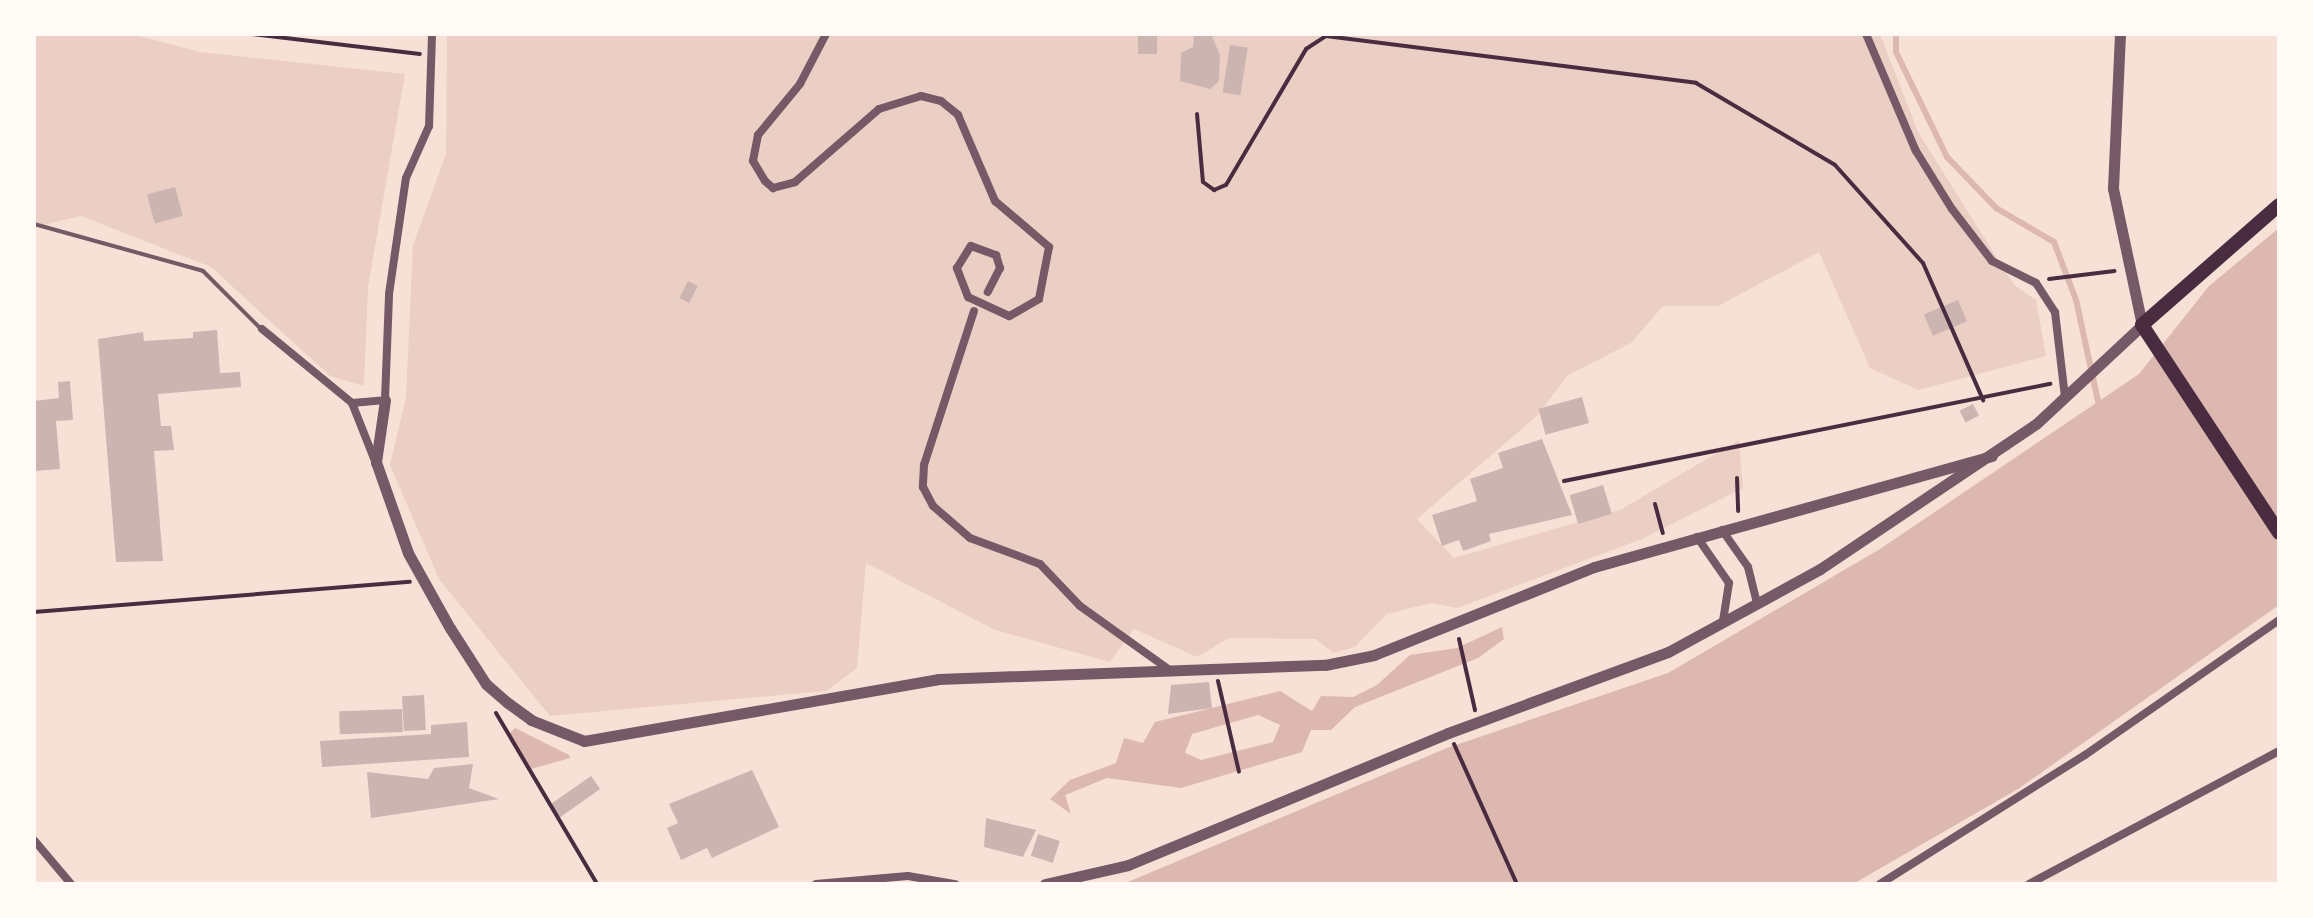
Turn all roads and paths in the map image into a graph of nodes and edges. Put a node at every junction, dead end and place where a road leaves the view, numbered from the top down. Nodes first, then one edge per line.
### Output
1 (252, 34) edge
2 (432, 34) edge
3 (826, 34) edge
4 (1866, 34) edge
5 (2120, 34) edge
6 (1326, 35) edge
7 (431, 55) junction
8 (1197, 114) dead end
9 (2279, 205) edge
10 (34, 224) edge
11 (2125, 270) junction
12 (2049, 279) dead end
13 (988, 292) dead end
14 (974, 311) dead end
15 (2142, 325) junction
16 (262, 329) joint
17 (2063, 379) junction
18 (2065, 397) junction
19 (385, 400) junction
20 (1983, 400) junction
21 (352, 403) junction
22 (1992, 456) junction
23 (376, 462) junction
24 (1737, 478) dead end
25 (1564, 481) dead end
26 (1655, 504) dead end
27 (1738, 508) dead end
28 (1661, 526) dead end
29 (1722, 530) junction
30 (2279, 533) edge
31 (1697, 537) junction
32 (424, 581) junction
33 (1757, 604) junction
34 (34, 612) edge
35 (2279, 620) edge
36 (1723, 622) junction
37 (1459, 639) dead end
38 (1168, 669) junction
39 (1216, 669) junction
40 (486, 684) junction
41 (1479, 721) junction
42 (1453, 742) dead end
43 (2279, 751) edge
44 (1239, 772) dead end
45 (34, 840) edge
46 (71, 884) edge
47 (597, 884) edge
48 (816, 884) edge
49 (955, 884) edge
50 (1045, 884) edge
51 (1517, 884) edge
52 (1880, 884) edge
53 (2029, 884) edge

1 - 7 path
2 - 7 street
3 - 13 street
4 - 17 street
5 - 11 street
6 - 8 path
6 - 20 path
7 - 19 street
9 - 15 main road
10 - 16 lane
11 - 12 path
11 - 15 street
14 - 38 street
15 - 18 street
15 - 30 main road
16 - 21 street
17 - 18 street
17 - 20 path
18 - 22 street
19 - 21 street
19 - 23 street
20 - 25 path
21 - 23 street
22 - 29 street
22 - 33 street
23 - 32 street
24 - 27 path
26 - 28 path
29 - 31 street
29 - 33 street
31 - 36 street
31 - 39 street
32 - 34 path
32 - 40 street
33 - 36 street
35 - 52 street
36 - 41 street
37 - 41 path
38 - 39 street
38 - 40 street
39 - 44 path
40 - 47 path
41 - 50 street
42 - 51 path
43 - 53 street
45 - 46 street
48 - 49 street

